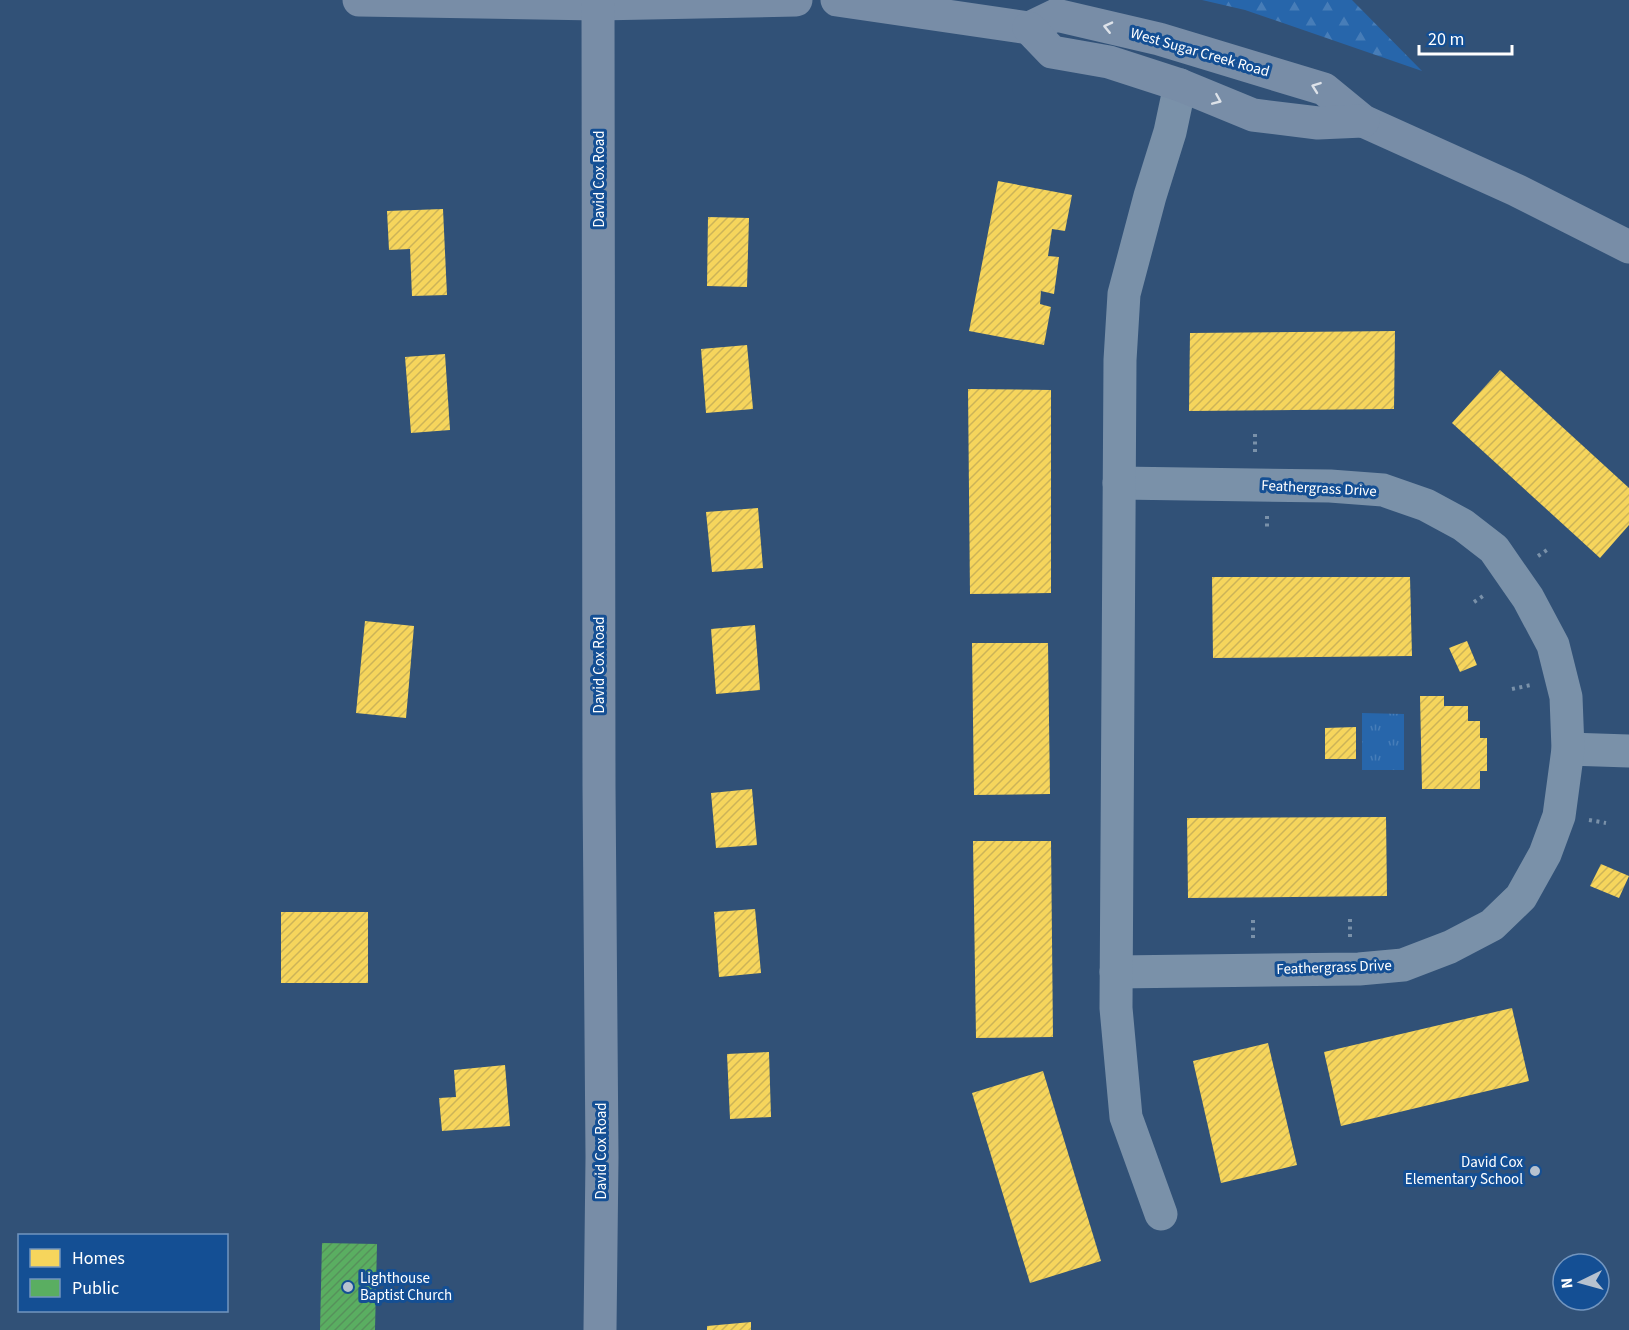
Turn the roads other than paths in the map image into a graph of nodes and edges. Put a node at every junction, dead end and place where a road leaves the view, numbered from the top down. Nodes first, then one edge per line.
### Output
1 (359, 0) edge
2 (796, 0) edge
3 (837, 0) edge
4 (598, 2) edge
5 (1029, 28) junction
6 (1180, 85) junction
7 (1363, 121) junction
8 (1629, 247) edge
9 (1119, 483) junction
10 (1568, 749) junction
11 (1629, 751) edge
12 (1116, 972) junction
13 (1161, 1214) dead end
14 (600, 1330) edge

1 - 4 main road
2 - 4 main road
3 - 5 main road
4 - 14 main road, David Cox Road
5 - 6 main road, West Sugar Creek Road
7 -> 5 main road, West Sugar Creek Road
6 -> 7 main road, West Sugar Creek Road
6 - 9 street
7 - 8 main road, West Sugar Creek Road
9 - 10 street, Feathergrass Drive
9 - 12 street
10 - 11 street
10 - 12 street, Feathergrass Drive
12 - 13 street

